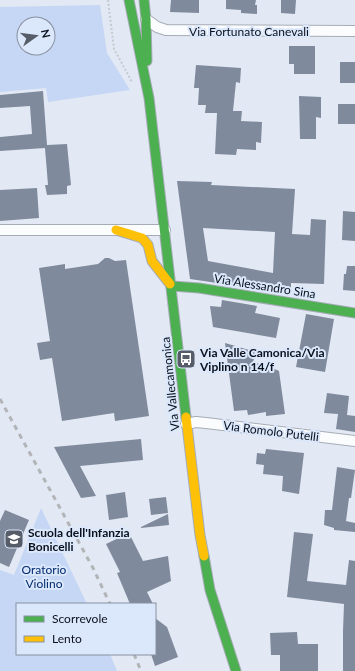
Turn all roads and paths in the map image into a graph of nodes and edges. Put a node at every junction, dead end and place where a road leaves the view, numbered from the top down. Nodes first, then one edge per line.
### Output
1 (129, 0) edge
2 (144, 0) edge
3 (146, 19) junction
4 (355, 31) edge
5 (148, 90) junction
6 (0, 230) edge
7 (116, 230) junction
8 (165, 230) junction
9 (172, 286) junction
10 (355, 313) edge
11 (186, 424) junction
12 (355, 441) edge
13 (236, 671) edge

1 - 5 main road, Via Vallecamonica
2 - 3 main road, Via Vallecamonica
3 - 4 street, Via Fortunato Canevali
3 - 5 main road, Via Vallecamonica
5 - 8 main road, Via Vallecamonica
6 - 7 street
7 - 8 street
7 - 9 main road
8 - 9 main road, Via Vallecamonica
9 - 10 main road, Via Alessandro Sina
9 - 11 main road, Via Vallecamonica
11 - 12 street, Via Romolo Putelli
11 - 13 main road, Via Vallecamonica

